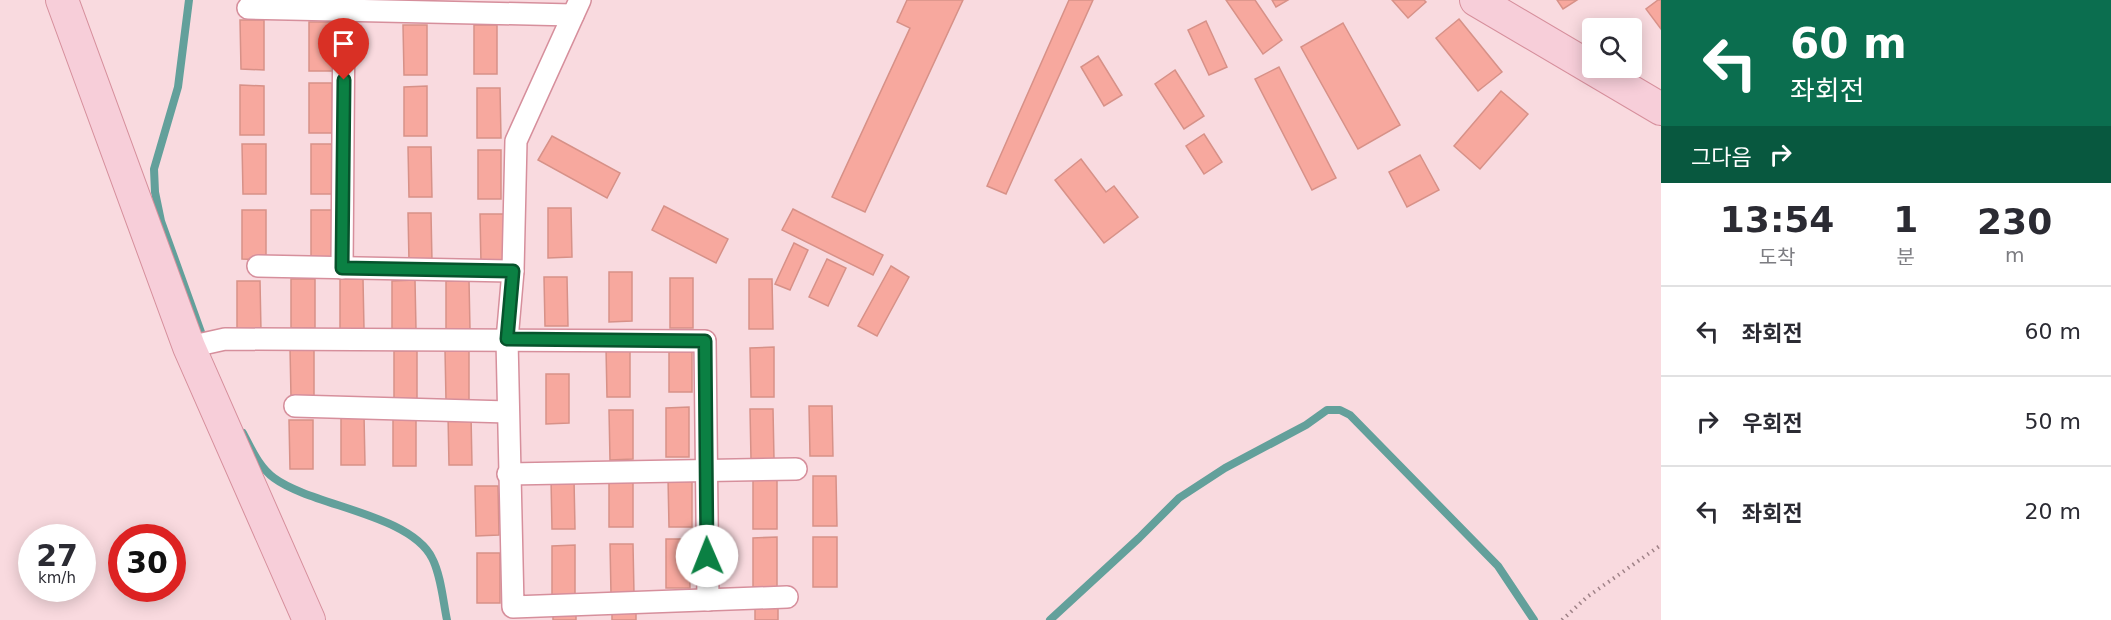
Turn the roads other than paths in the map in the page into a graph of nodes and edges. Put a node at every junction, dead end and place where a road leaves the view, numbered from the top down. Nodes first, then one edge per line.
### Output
1 (62, 0) edge
2 (1476, 0) edge
3 (576, 7) edge
4 (248, 8) dead end
5 (344, 10) junction
6 (1661, 109) edge
7 (258, 266) dead end
8 (342, 268) junction
9 (513, 271) junction
10 (507, 339) junction
11 (189, 347) junction
12 (295, 406) dead end
13 (508, 412) junction
14 (706, 468) junction
15 (796, 469) dead end
16 (508, 474) junction
17 (787, 597) dead end
18 (708, 600) junction
19 (309, 620) edge

1 - 11 street
2 - 6 street
3 - 5 street
3 - 9 street
4 - 5 street
5 - 8 street
7 - 8 street
8 - 9 street
9 - 10 street
10 - 11 street
10 - 13 street
10 - 14 street
11 - 19 street
12 - 13 street
13 - 16 street
14 - 15 street
14 - 16 street
14 - 18 street
16 - 18 street
17 - 18 street

